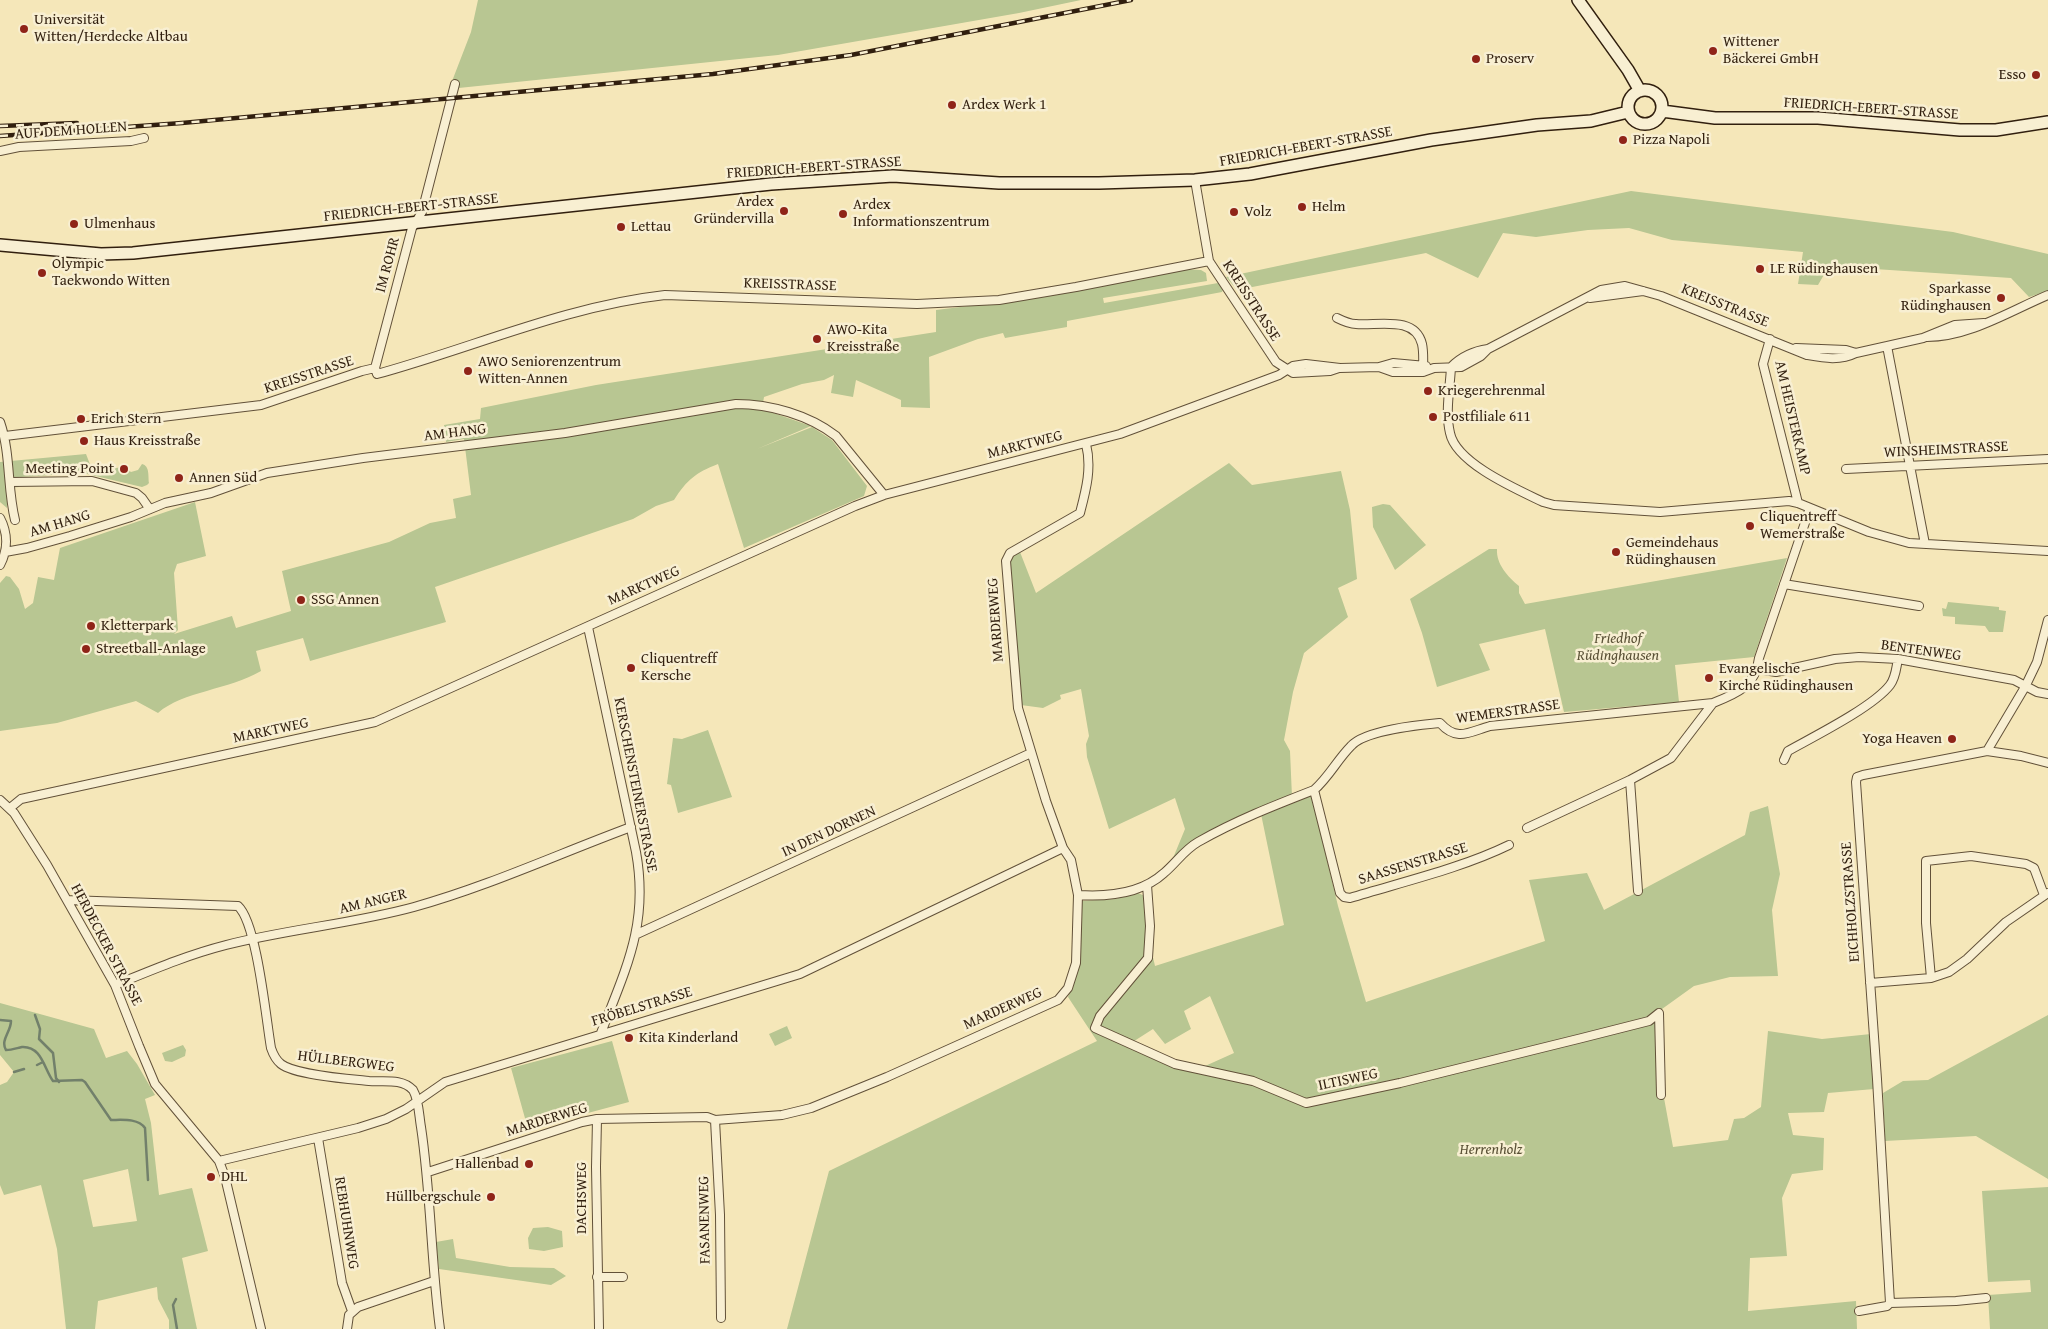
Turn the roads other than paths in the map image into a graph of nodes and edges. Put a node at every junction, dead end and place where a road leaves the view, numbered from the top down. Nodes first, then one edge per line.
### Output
1 (1578, 0) edge
2 (454, 84) dead end
3 (1640, 91) junction
4 (1662, 111) junction
5 (1628, 112) junction
6 (2048, 122) edge
7 (144, 138) dead end
8 (0, 151) edge
9 (1195, 180) junction
10 (416, 223) junction
11 (0, 245) edge
12 (1209, 261) junction
13 (2048, 295) edge
14 (1337, 318) dead end
15 (1770, 339) junction
16 (1887, 346) junction
17 (1451, 367) junction
18 (375, 368) junction
19 (1423, 368) junction
20 (1286, 369) junction
21 (0, 422) edge
22 (5, 436) junction
23 (1086, 444) junction
24 (2048, 459) edge
25 (1909, 465) junction
26 (1846, 468) dead end
27 (11, 482) junction
28 (884, 495) junction
29 (1798, 503) junction
30 (149, 508) junction
31 (1810, 508) junction
32 (0, 518) edge
33 (15, 520) dead end
34 (1925, 544) junction
35 (2048, 551) edge
36 (5, 552) junction
37 (0, 564) edge
38 (1784, 584) junction
39 (1919, 606) dead end
40 (2048, 620) edge
41 (588, 627) junction
42 (1898, 658) junction
43 (1758, 669) junction
44 (2025, 687) junction
45 (2048, 694) edge
46 (1713, 703) junction
47 (1987, 750) junction
48 (1031, 753) junction
49 (1784, 760) dead end
50 (2048, 763) edge
51 (1630, 780) junction
52 (1314, 790) junction
53 (0, 800) edge
54 (10, 808) junction
55 (631, 827) junction
56 (1528, 828) dead end
57 (1509, 845) dead end
58 (1063, 848) junction
59 (1147, 885) junction
60 (1638, 891) dead end
61 (2046, 894) edge
62 (1078, 895) junction
63 (68, 900) junction
64 (637, 934) junction
65 (253, 939) junction
66 (1931, 978) junction
67 (1870, 983) junction
68 (116, 985) junction
69 (601, 1034) junction
70 (1661, 1095) dead end
71 (417, 1102) junction
72 (597, 1119) junction
73 (715, 1120) junction
74 (318, 1138) junction
75 (219, 1161) junction
76 (428, 1172) junction
77 (597, 1277) junction
78 (623, 1277) dead end
79 (434, 1281) junction
80 (1986, 1298) dead end
81 (1890, 1303) junction
82 (352, 1311) junction
83 (1859, 1311) dead end
84 (721, 1318) dead end
85 (599, 1328) dead end
86 (261, 1329) edge
87 (347, 1329) edge
88 (440, 1329) edge

1 - 3 street
2 - 10 street, IM ROHR
3 - 4 street
3 - 5 street
4 - 5 street
4 - 6 street, FRIEDRICH-EBERT-STRASSE
5 - 9 street, FRIEDRICH-EBERT-STRASSE
7 - 8 street, AUF DEM HOLLEN
9 - 10 street, FRIEDRICH-EBERT-STRASSE
9 - 12 street
10 - 11 street, FRIEDRICH-EBERT-STRASSE
10 - 18 street, IM ROHR
12 - 18 street, KREISSTRASSE
12 - 20 street, KREISSTRASSE
13 - 16 street, KREISSTRASSE
14 - 19 street
15 - 16 street, KREISSTRASSE
15 - 17 street, KREISSTRASSE
15 - 29 street, AM HEISTERKAMP
16 - 25 street
17 - 19 street
17 - 29 street
18 - 22 street, KREISSTRASSE
19 - 20 street
20 - 23 street, MARKTWEG
21 - 22 street
22 - 27 street
23 - 28 street, MARKTWEG
23 - 48 street, MARDERWEG
24 - 25 street, WINSHEIMSTRASSE
25 - 26 street, WINSHEIMSTRASSE
25 - 34 street
27 - 30 street
27 - 33 street
28 - 30 street, AM HANG
28 - 41 street, MARKTWEG
29 - 31 street
30 - 36 street, AM HANG
31 - 34 street
31 - 38 street, WEMERSTRASSE
32 - 36 street
34 - 35 street
36 - 37 street
38 - 39 street
38 - 43 street, WEMERSTRASSE
40 - 44 street
41 - 54 street, MARKTWEG
41 - 55 street, KERSCHENSTEINERSTRASSE
42 - 43 street, BENTENWEG
42 - 44 street, BENTENWEG
42 - 49 street
43 - 46 street, WEMERSTRASSE
44 - 45 street, BENTENWEG
44 - 47 street
46 - 51 street
46 - 52 street, WEMERSTRASSE
47 - 50 street
47 - 67 street, EICHHOLZSTRASSE
48 - 58 street, MARDERWEG
48 - 64 street, IN DEN DORNEN
51 - 56 street
51 - 60 street
52 - 57 street, SAASSENSTRASSE
52 - 59 street, WEMERSTRASSE
53 - 54 street, HERDECKER STRASSE
54 - 63 street, HERDECKER STRASSE
55 - 64 street, KERSCHENSTEINERSTRASSE
55 - 65 street, AM ANGER
58 - 62 street, MARDERWEG
58 - 69 street, FRÖBELSTRASSE
59 - 62 street, WEMERSTRASSE
59 - 70 street, ILTISWEG
61 - 66 street
61 - 66 street
62 - 73 street, MARDERWEG
63 - 65 street, HÜLLBERGWEG
63 - 68 street, HERDECKER STRASSE
64 - 69 street, KERSCHENSTEINERSTRASSE
65 - 68 street, AM ANGER
65 - 71 street, HÜLLBERGWEG
66 - 67 street
67 - 81 street, EICHHOLZSTRASSE
68 - 75 street, HERDECKER STRASSE
69 - 71 street, FRÖBELSTRASSE
71 - 74 street, FRÖBELSTRASSE
71 - 76 street, HÜLLBERGWEG
72 - 73 street, MARDERWEG
72 - 76 street, MARDERWEG
72 - 77 street, DACHSWEG
73 - 84 street, FASANENWEG
74 - 75 street, FRÖBELSTRASSE
74 - 82 street, REBHUHNWEG
75 - 86 street, HERDECKER STRASSE
76 - 79 street, HÜLLBERGWEG
77 - 78 street
77 - 85 street, DACHSWEG
79 - 82 street
79 - 88 street, HÜLLBERGWEG
80 - 81 street
81 - 83 street
82 - 87 street

